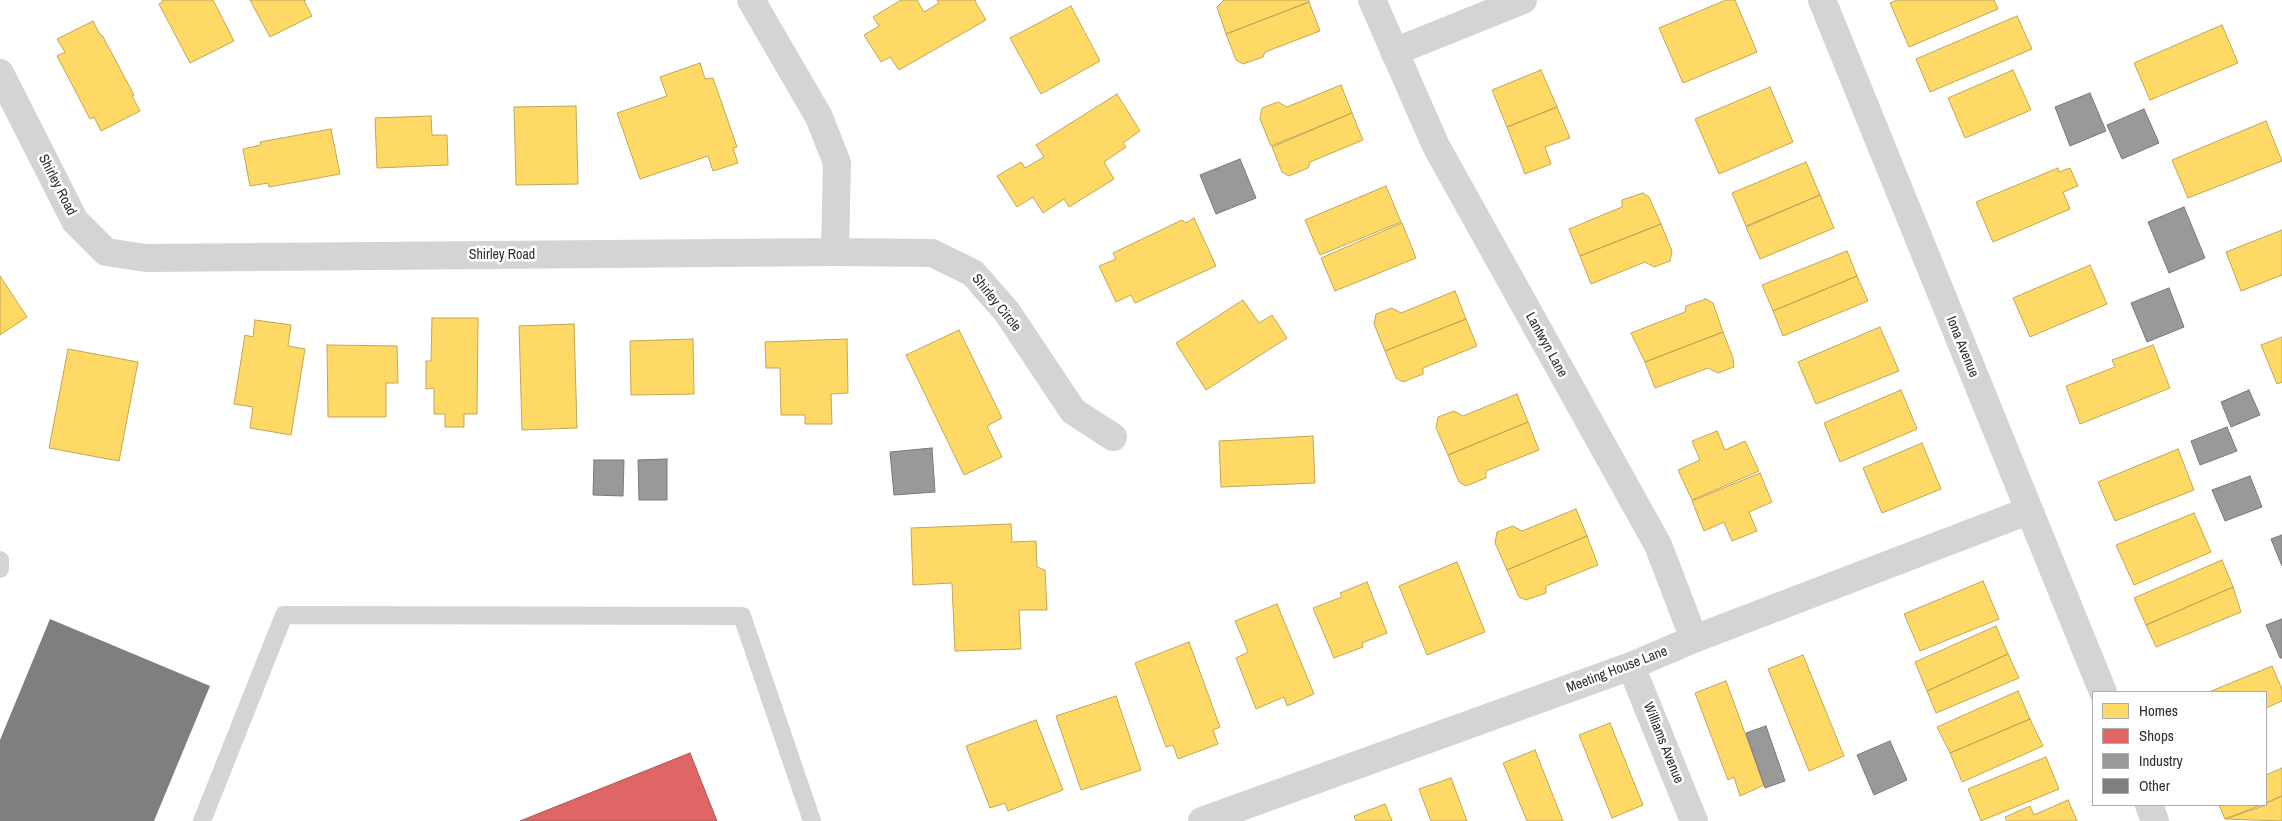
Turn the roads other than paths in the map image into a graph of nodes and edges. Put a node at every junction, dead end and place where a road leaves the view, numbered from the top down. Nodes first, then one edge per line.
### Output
1 (751, 0) edge
2 (1372, 0) edge
3 (1523, 0) edge
4 (1822, 0) edge
5 (1394, 52) junction
6 (0, 73) edge
7 (835, 252) junction
8 (1113, 437) dead end
9 (2028, 511) junction
10 (0, 560) edge
11 (0, 569) edge
12 (1694, 639) junction
13 (1631, 666) junction
14 (2103, 691) edge
15 (2149, 806) edge
16 (202, 821) edge
17 (812, 821) edge
18 (1202, 821) edge
19 (1694, 821) edge
20 (2156, 821) edge

1 - 7 street
2 - 5 street, Lantwyn Lane
3 - 5 street
4 - 9 street, Iona Avenue
5 - 12 street, Lantwyn Lane
6 - 7 street, Shirley Road
7 - 8 street, Shirley Circle
9 - 12 street, Meeting House Lane
9 - 14 street, Iona Avenue
10 - 11 lane
12 - 13 street, Meeting House Lane
13 - 18 street, Meeting House Lane
13 - 19 street, Williams Avenue
15 - 20 street
16 - 17 lane

